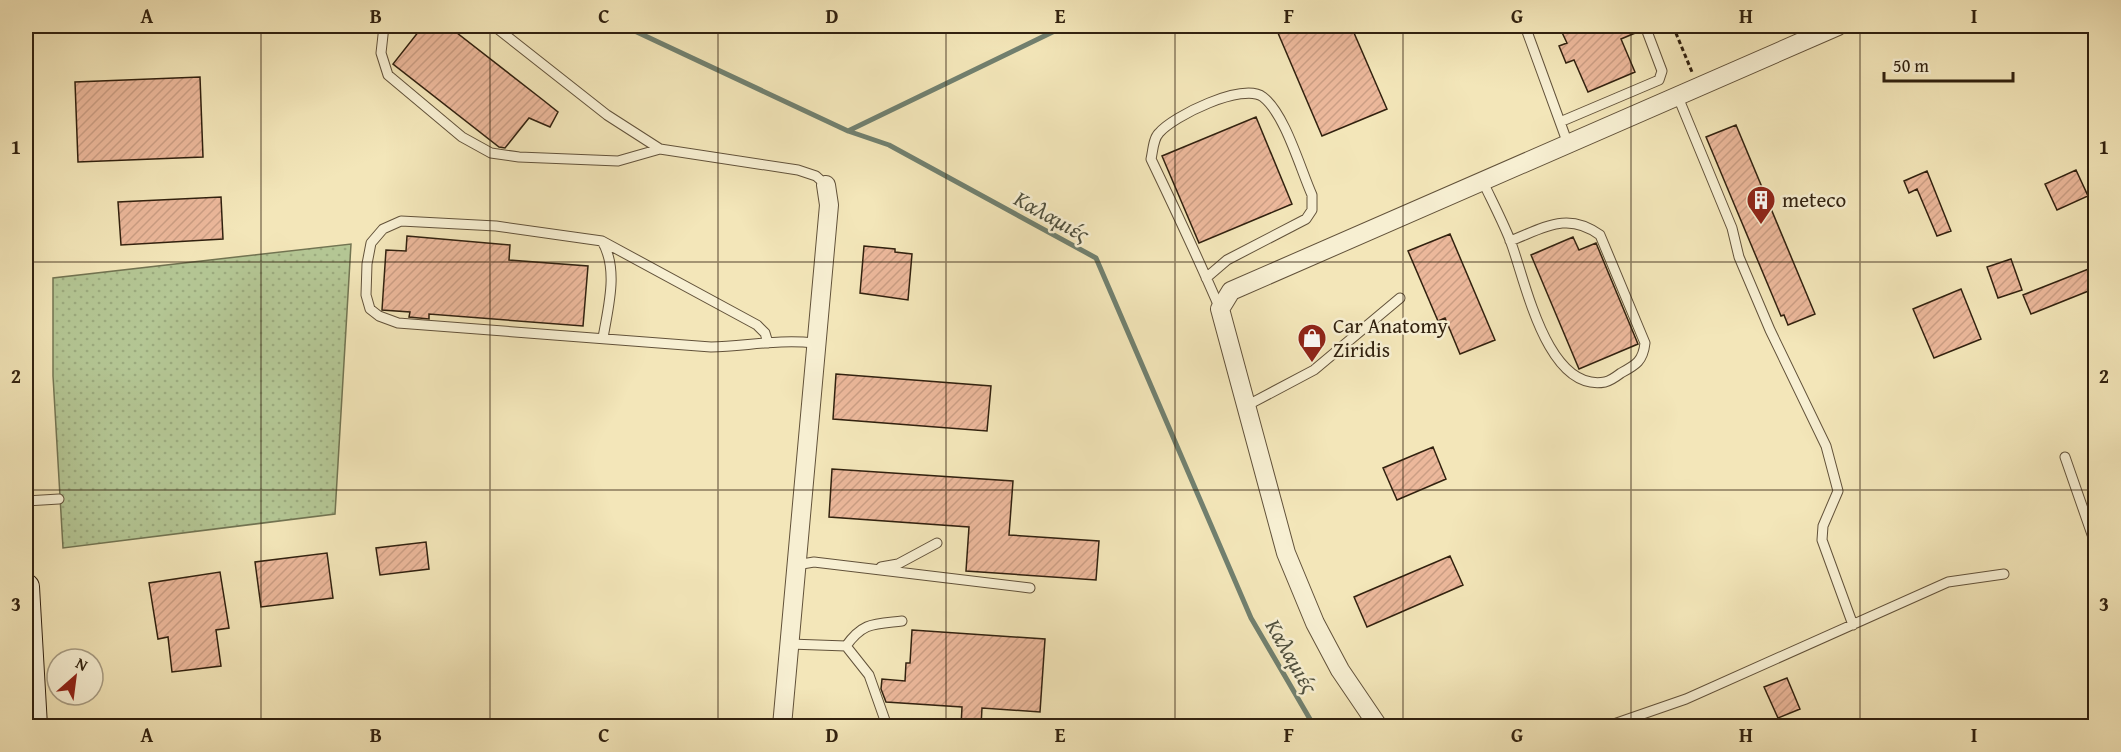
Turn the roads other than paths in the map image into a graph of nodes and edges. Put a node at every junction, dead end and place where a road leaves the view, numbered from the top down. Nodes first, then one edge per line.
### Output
1 (384, 26) edge
2 (494, 26) edge
3 (1526, 26) edge
4 (1645, 26) edge
5 (1838, 26) edge
6 (1678, 97) junction
7 (1560, 122) junction
8 (1568, 144) junction
9 (660, 149) junction
10 (1483, 182) junction
11 (826, 185) joint
12 (602, 241) junction
13 (1510, 241) junction
14 (1206, 278) junction
15 (1400, 298) dead end
16 (1220, 309) junction
17 (603, 338) junction
18 (768, 343) junction
19 (814, 343) junction
20 (1246, 406) junction
21 (2065, 457) dead end
22 (58, 500) dead end
23 (26, 501) edge
24 (937, 543) dead end
25 (2096, 546) edge
26 (796, 565) junction
27 (873, 569) junction
28 (2004, 573) dead end
29 (26, 587) edge
30 (1030, 588) dead end
31 (902, 621) dead end
32 (1853, 625) junction
33 (790, 644) junction
34 (846, 646) junction
35 (29, 692) edge
36 (34, 726) edge
37 (782, 726) edge
38 (887, 726) edge
39 (1378, 726) edge
40 (1608, 726) edge

1 - 9 lane
2 - 9 lane
3 - 7 lane
4 - 7 lane
5 - 6 street
6 - 8 street
6 - 32 lane
7 - 8 lane
8 - 10 street
9 - 11 lane
10 - 13 lane
10 - 16 street
11 - 19 street
12 - 17 lane
12 - 17 lane
12 - 18 lane
13 - 13 lane
14 - 14 lane
14 - 16 lane
15 - 20 lane
16 - 20 street
17 - 18 lane
18 - 19 lane
19 - 26 street
20 - 39 street
21 - 25 lane
22 - 23 lane
24 - 27 lane
26 - 27 lane
26 - 33 street
27 - 30 lane
28 - 32 lane
29 - 35 main road
31 - 34 lane
32 - 40 lane
33 - 34 lane
33 - 37 street
34 - 38 lane
35 - 36 main road

